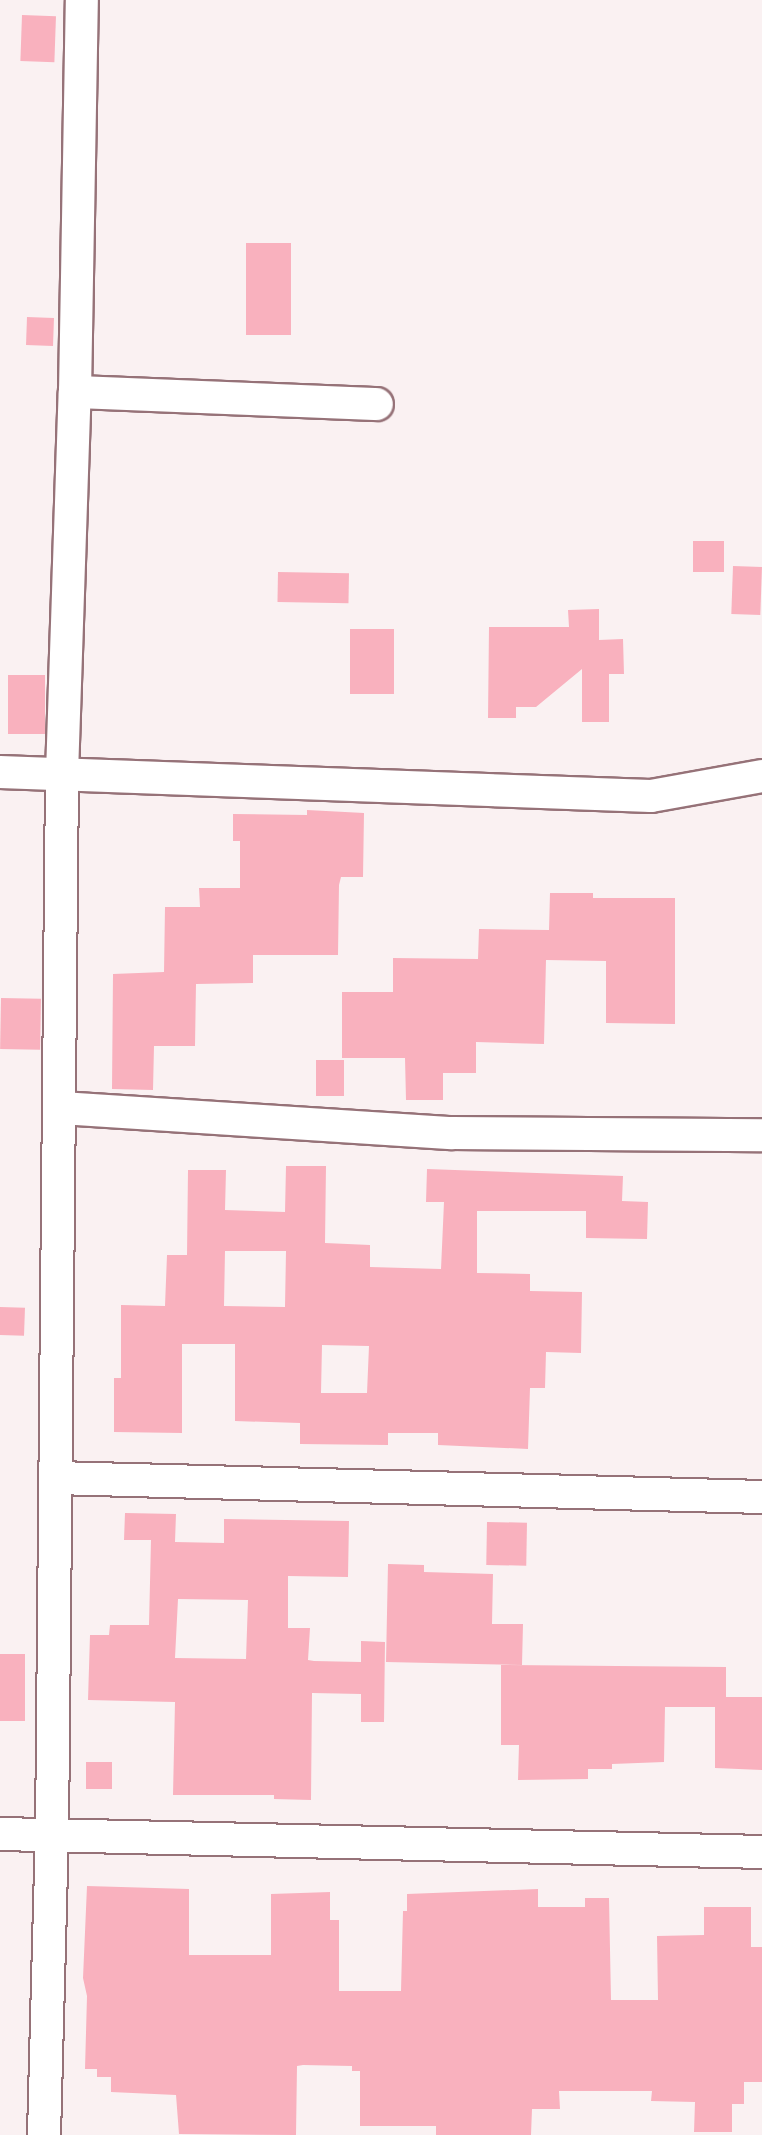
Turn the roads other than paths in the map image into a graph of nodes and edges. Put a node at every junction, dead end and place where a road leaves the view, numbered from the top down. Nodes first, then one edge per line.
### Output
1 (82, 0) edge
2 (75, 392) junction
3 (376, 404) dead end
4 (0, 772) edge
5 (62, 774) junction
6 (762, 776) edge
7 (61, 1108) junction
8 (762, 1135) edge
9 (56, 1478) junction
10 (762, 1497) edge
11 (0, 1834) edge
12 (52, 1835) junction
13 (762, 1852) edge
14 (44, 2135) edge

1 - 2 street
2 - 3 street
2 - 5 street
4 - 5 street
5 - 6 street
5 - 7 street
7 - 8 street
7 - 9 street
9 - 10 street
9 - 12 street
11 - 12 street
12 - 13 street
12 - 14 street

